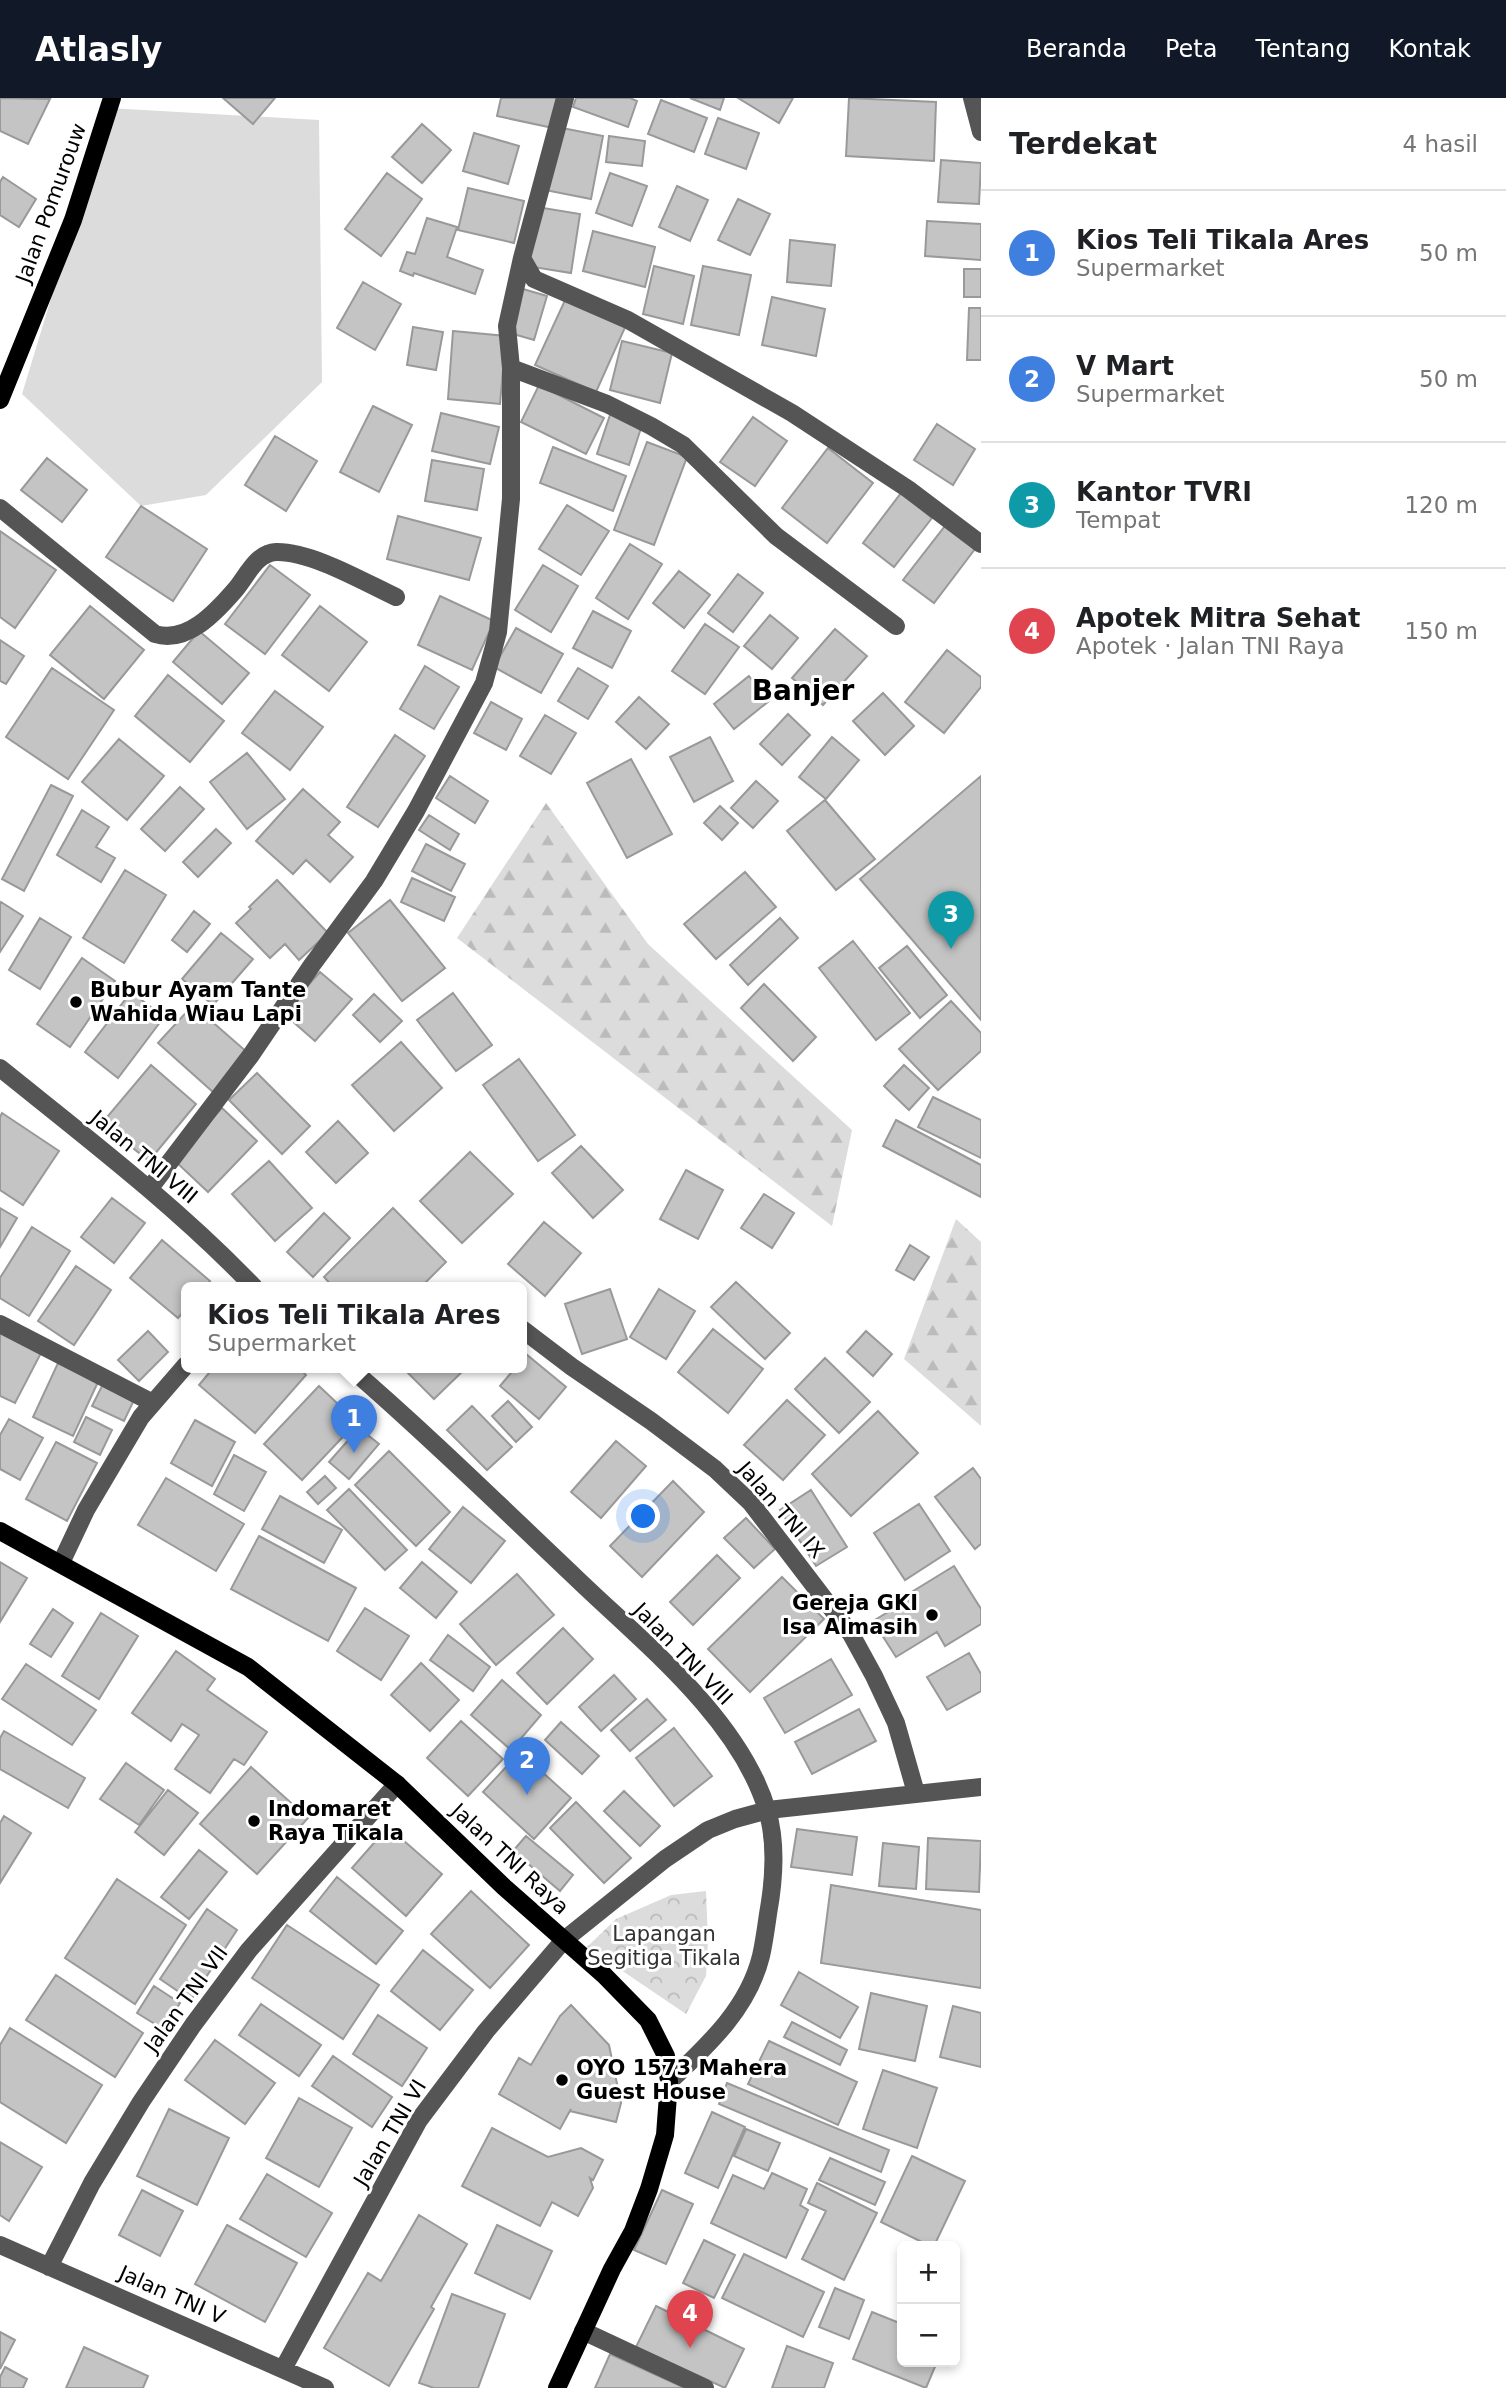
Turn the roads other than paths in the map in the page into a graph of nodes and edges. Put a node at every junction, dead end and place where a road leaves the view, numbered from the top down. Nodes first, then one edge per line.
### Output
1 (112, 98) edge
2 (565, 98) edge
3 (972, 98) edge
4 (981, 132) edge
5 (522, 258) junction
6 (512, 369) junction
7 (0, 400) edge
8 (0, 508) edge
9 (981, 544) edge
10 (396, 597) dead end
11 (895, 626) dead end
12 (0, 1068) edge
13 (150, 1188) junction
14 (249, 1282) edge
15 (0, 1324) edge
16 (527, 1333) edge
17 (181, 1371) edge
18 (361, 1373) edge
19 (153, 1403) junction
20 (0, 1531) edge
21 (61, 1563) junction
22 (397, 1784) junction
23 (981, 1787) edge
24 (916, 1793) junction
25 (768, 1810) junction
26 (564, 1940) junction
27 (669, 2082) junction
28 (0, 2245) edge
29 (49, 2267) junction
30 (583, 2331) junction
31 (283, 2369) junction
32 (325, 2388) edge
33 (557, 2388) edge
34 (705, 2388) edge

1 - 7 main road, Jalan Pomurouw
2 - 5 street
3 - 4 street
5 - 6 street
5 - 9 street
6 - 11 street
6 - 13 street
8 - 10 street
12 - 13 street, Jalan TNI VIII
13 - 14 street, Jalan TNI VIII
15 - 19 street
16 - 24 street, Jalan TNI IX
17 - 19 street
18 - 25 street, Jalan TNI VIII
19 - 21 street
20 - 21 main road, Jalan TNI Raya
21 - 22 main road, Jalan TNI Raya
22 - 26 main road, Jalan TNI Raya
22 - 29 street, Jalan TNI VII
23 - 24 street, Jalan TNI VI
24 - 25 street, Jalan TNI VI
25 - 26 street, Jalan TNI VI
25 - 27 street, Jalan TNI VIII
26 - 27 main road, Jalan TNI Raya
26 - 31 street, Jalan TNI VI
27 - 30 main road, Jalan TNI Raya
28 - 29 street, Jalan TNI V
29 - 31 street, Jalan TNI V
30 - 33 main road, Jalan TNI Raya
30 - 34 street
31 - 32 street, Jalan TNI V

